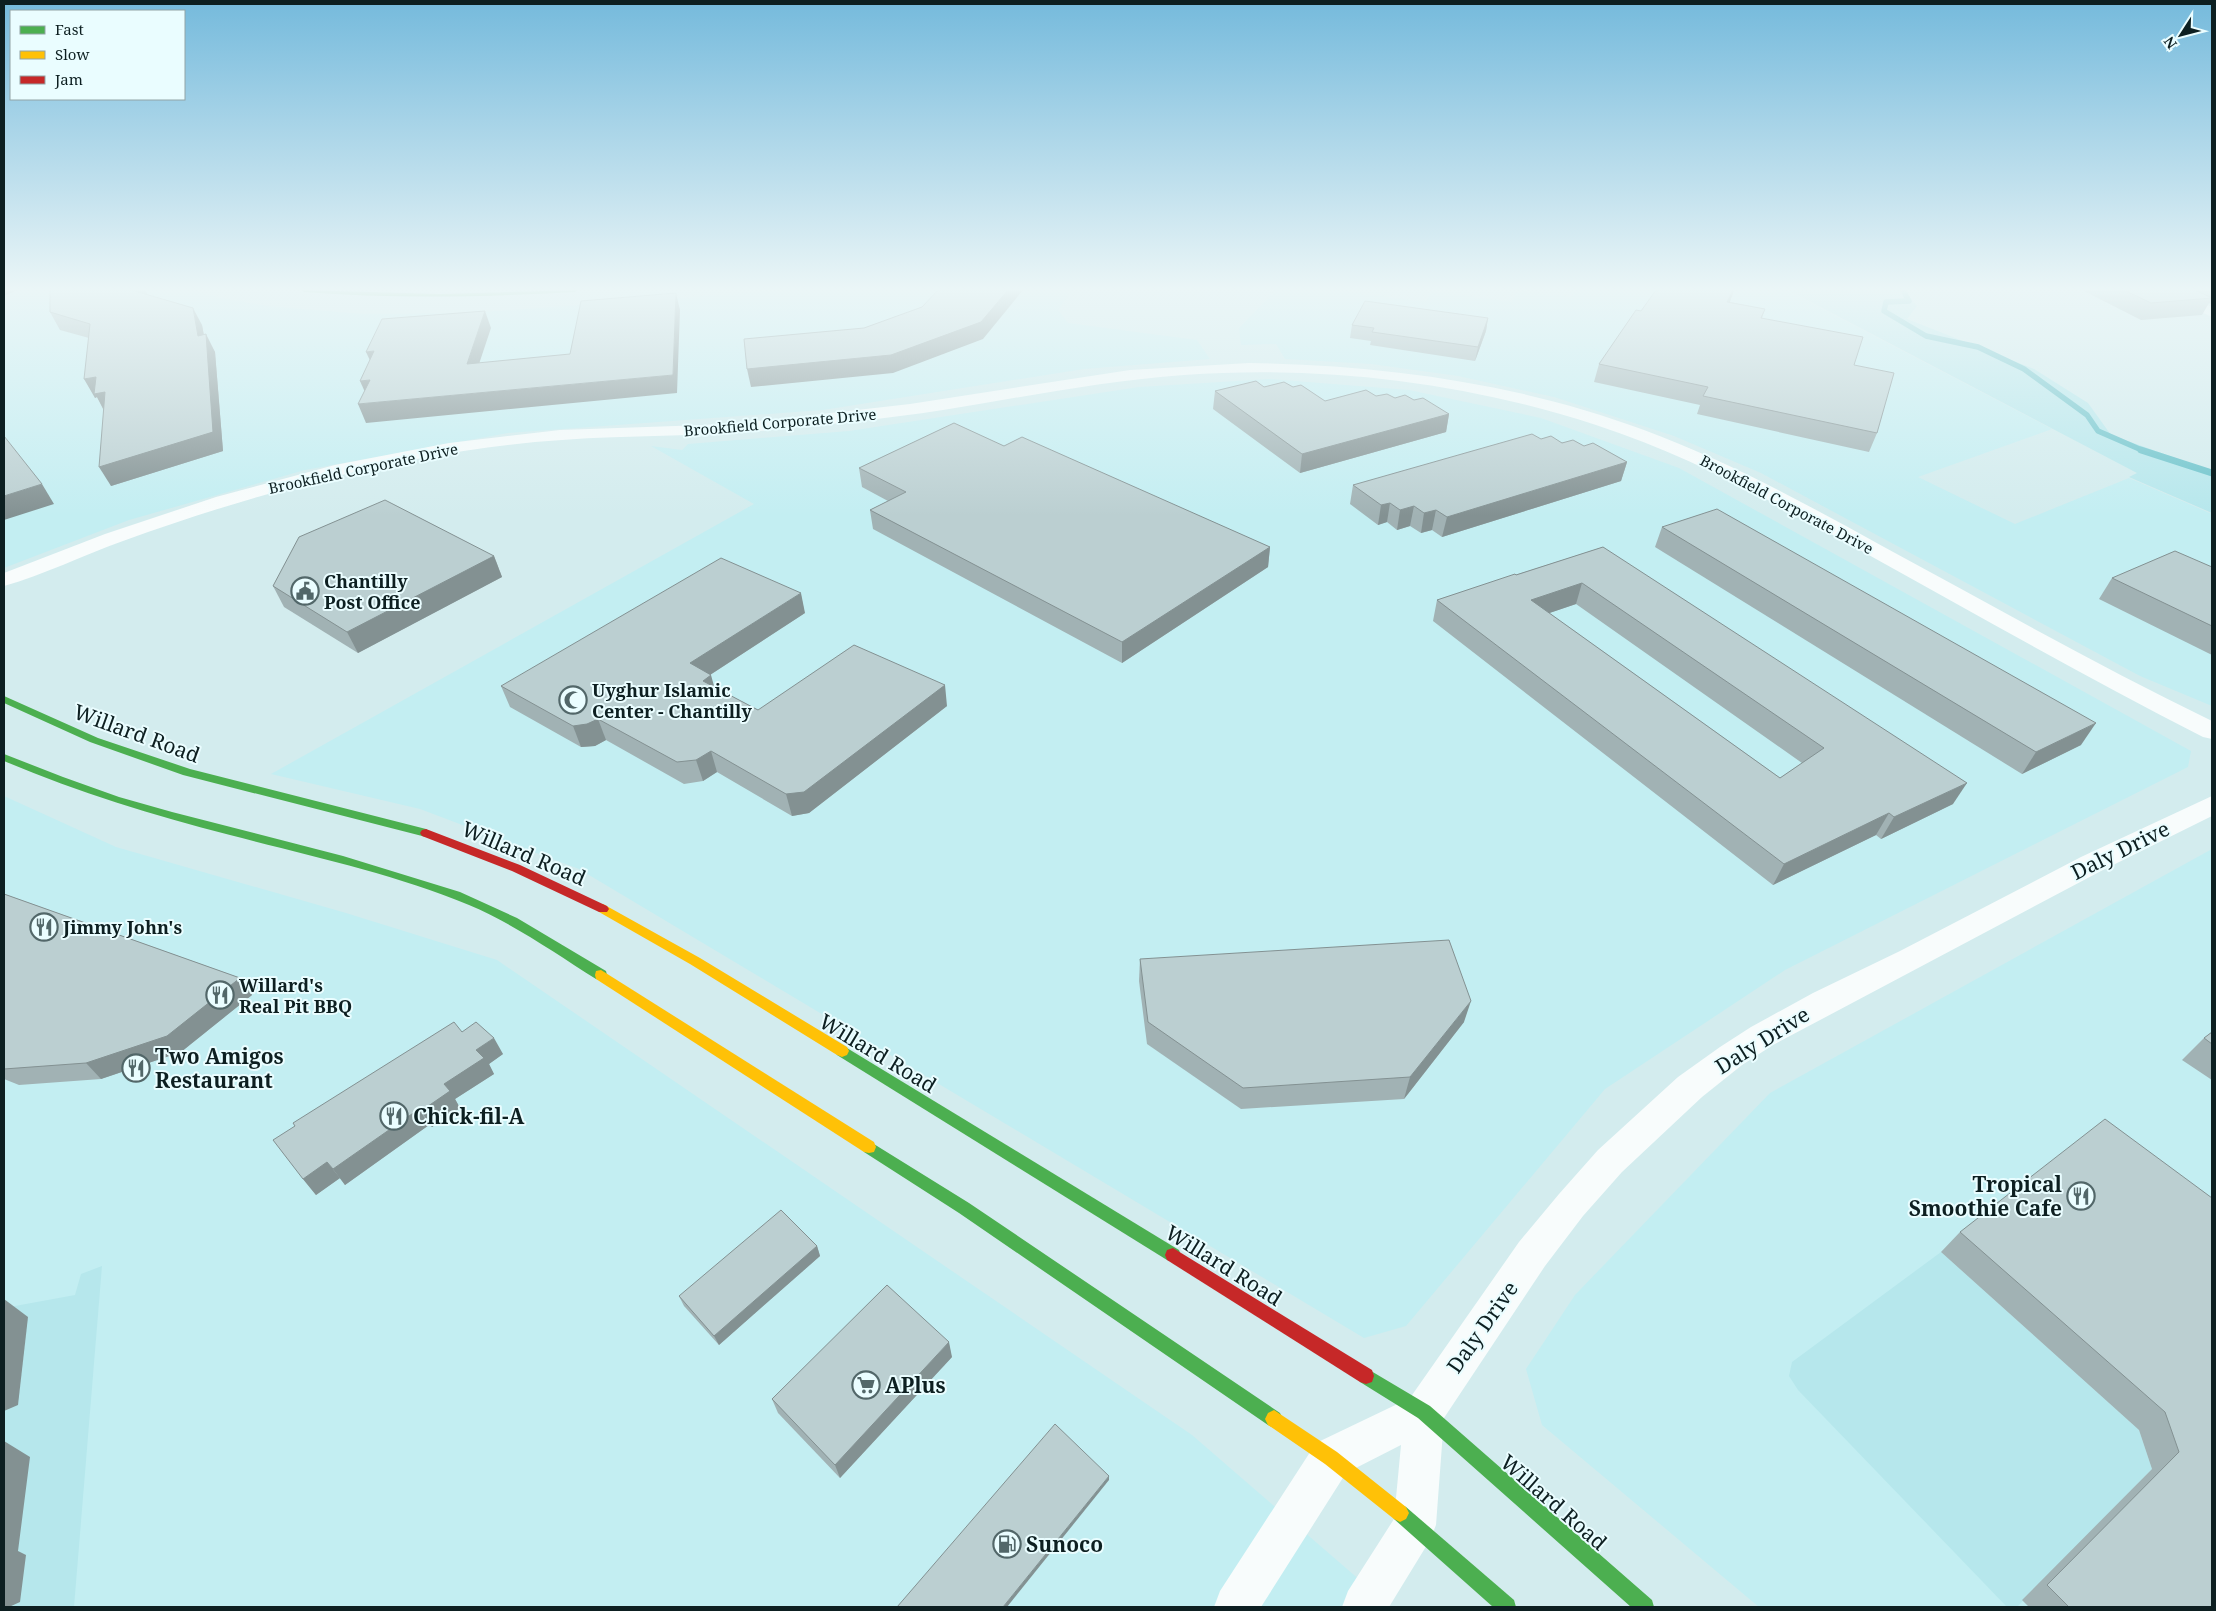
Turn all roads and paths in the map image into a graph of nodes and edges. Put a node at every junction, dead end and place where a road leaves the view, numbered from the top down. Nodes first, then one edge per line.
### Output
1 (4, 580) edge
2 (4, 699) edge
3 (2212, 731) edge
4 (4, 757) edge
5 (2212, 805) edge
6 (1424, 1412) junction
7 (1331, 1458) junction
8 (1415, 1525) junction
9 (1236, 1607) edge
10 (1364, 1607) edge
11 (1507, 1607) edge
12 (1644, 1607) edge

1 - 3 street, Brookfield Corporate Drive
2 - 6 main road, Willard Road
4 - 7 main road
5 - 6 street, Daly Drive
6 - 7 street, Daly Drive
6 - 8 street, Daly Drive
6 - 12 main road, Willard Road
7 - 8 main road
7 - 9 street
8 - 10 street
8 - 11 main road

